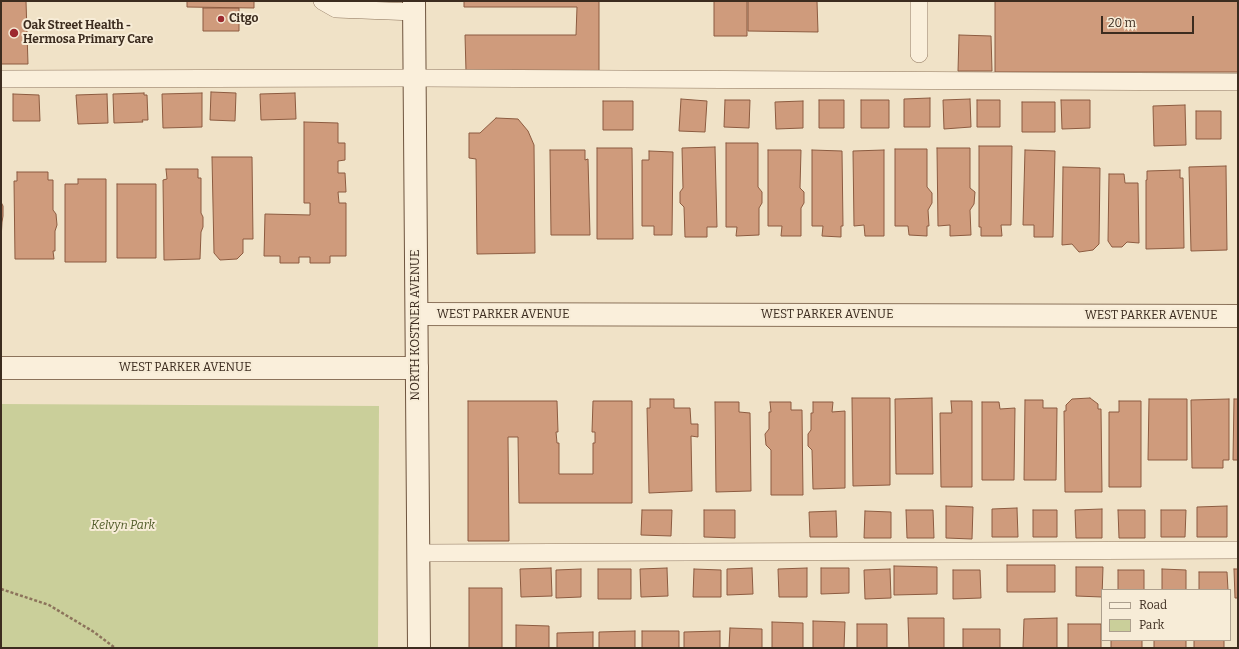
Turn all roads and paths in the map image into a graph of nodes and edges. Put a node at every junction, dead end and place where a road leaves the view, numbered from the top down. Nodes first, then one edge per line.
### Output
1 (322, 1) edge
2 (919, 1) edge
3 (415, 6) edge
4 (919, 54) dead end
5 (415, 78) junction
6 (1, 79) edge
7 (1238, 82) edge
8 (417, 314) junction
9 (1238, 316) edge
10 (1, 368) edge
11 (417, 368) junction
12 (1238, 550) edge
13 (418, 553) junction
14 (1, 589) edge
15 (115, 648) edge
16 (419, 648) edge

1 - 3 lane
2 - 4 lane
3 - 5 street, NORTH KOSTNER AVENUE
5 - 6 lane
5 - 7 lane
5 - 8 street, NORTH KOSTNER AVENUE
8 - 9 street, WEST PARKER AVENUE
8 - 11 street, NORTH KOSTNER AVENUE
10 - 11 street, WEST PARKER AVENUE
11 - 13 street, NORTH KOSTNER AVENUE
12 - 13 lane
13 - 16 street, NORTH KOSTNER AVENUE
14 - 15 path

